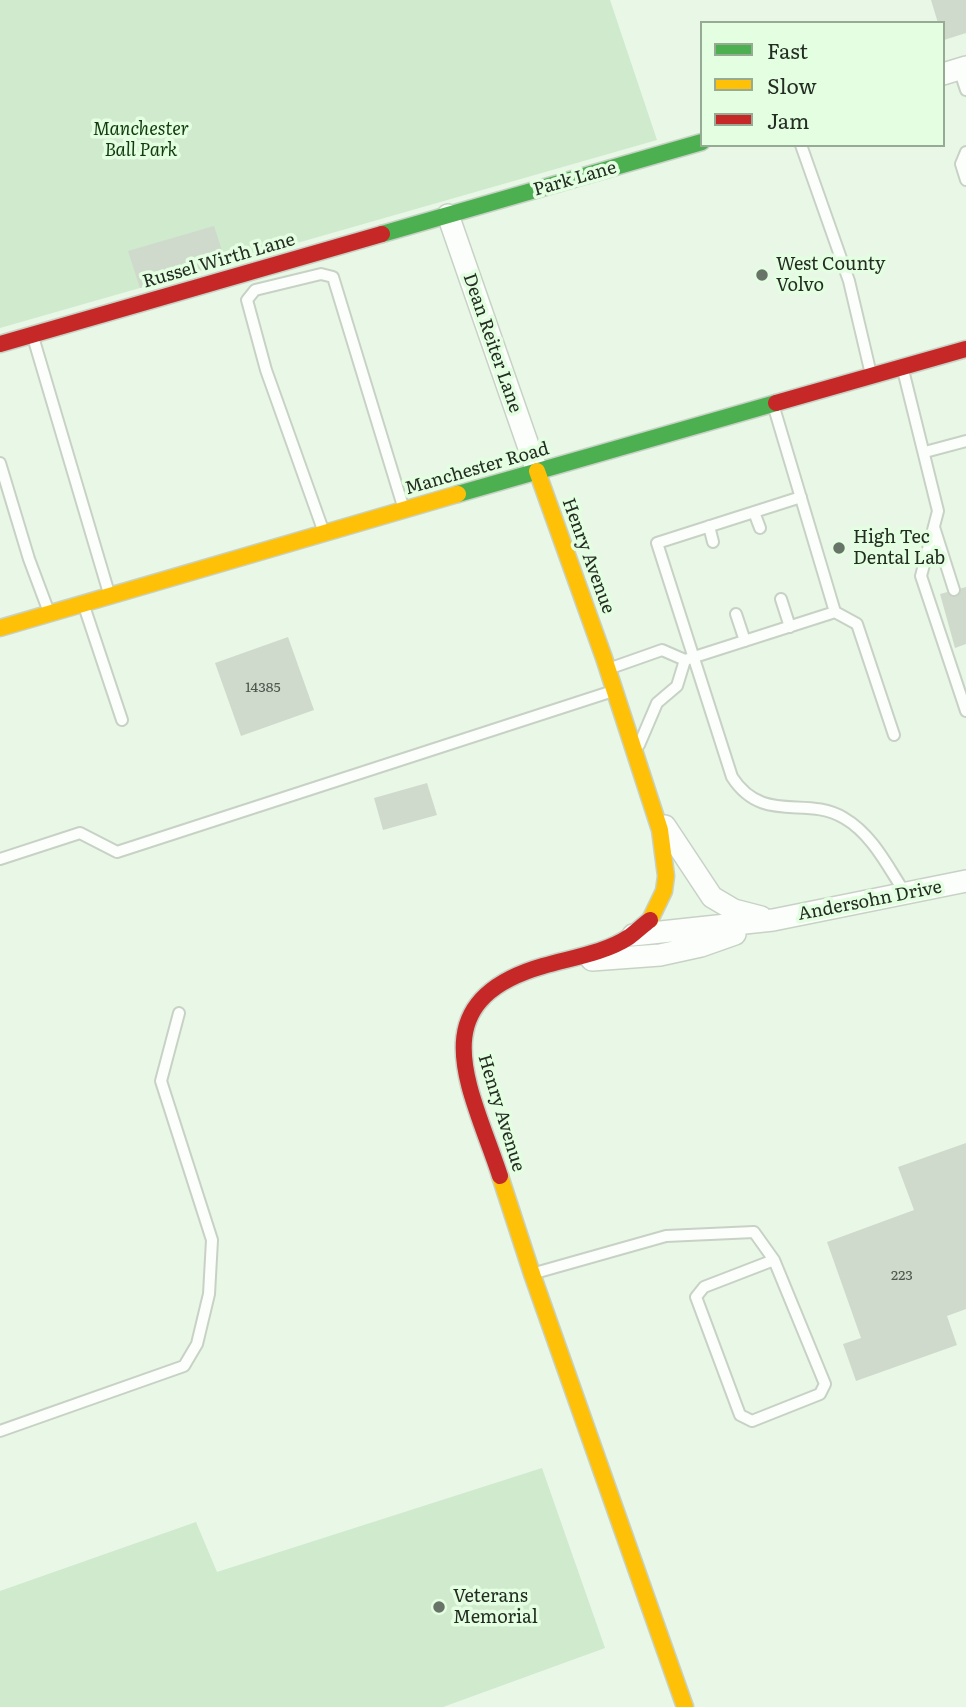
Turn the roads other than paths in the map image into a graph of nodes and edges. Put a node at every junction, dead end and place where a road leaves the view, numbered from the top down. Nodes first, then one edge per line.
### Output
1 (956, 70) edge
2 (966, 90) edge
3 (700, 143) edge
4 (802, 147) edge
5 (966, 152) edge
6 (966, 180) edge
7 (448, 215) junction
8 (32, 334) junction
9 (0, 344) edge
10 (966, 349) edge
11 (903, 369) junction
12 (872, 376) junction
13 (773, 405) junction
14 (966, 441) edge
15 (925, 452) junction
16 (0, 463) edge
17 (537, 471) junction
18 (801, 497) junction
19 (404, 510) junction
20 (754, 512) junction
21 (709, 526) junction
22 (934, 527) junction
23 (760, 528) dead end
24 (324, 533) junction
25 (713, 542) dead end
26 (954, 590) dead end
27 (110, 596) junction
28 (781, 600) dead end
29 (83, 603) junction
30 (835, 612) junction
31 (49, 613) junction
32 (736, 614) dead end
33 (790, 626) junction
34 (0, 628) edge
35 (745, 641) junction
36 (689, 659) junction
37 (608, 669) junction
38 (966, 672) edge
39 (957, 684) junction
40 (615, 690) junction
41 (966, 711) edge
42 (122, 720) dead end
43 (894, 735) dead end
44 (636, 753) junction
45 (652, 807) junction
46 (0, 859) edge
47 (966, 881) edge
48 (905, 893) junction
49 (773, 920) junction
50 (632, 935) junction
51 (551, 963) junction
52 (178, 1013) dead end
53 (774, 1259) junction
54 (532, 1274) junction
55 (0, 1430) edge
56 (685, 1707) edge

1 - 2 lane
3 - 7 main road, Park Lane
4 - 12 lane
5 - 6 lane
7 - 8 main road, Russel Wirth Lane
7 - 17 street, Dean Reiter Lane
8 - 9 main road, Russel Wirth Lane
8 - 27 lane
10 - 11 main road, Manchester Road
11 - 12 main road, Manchester Road
11 - 15 lane
12 - 13 main road, Manchester Road
13 - 17 main road, Manchester Road
13 - 18 lane
14 - 15 lane
15 - 22 lane
16 - 31 lane
17 - 19 main road, Manchester Road
17 - 37 main road, Henry Avenue
18 - 20 lane
18 - 30 lane
19 - 24 main road, Manchester Road
19 - 24 lane
20 - 21 lane
20 - 23 lane
21 - 25 lane
21 - 36 lane
22 - 26 lane
22 - 39 lane
24 - 27 main road, Manchester Road
27 - 29 main road, Manchester Road
28 - 33 lane
29 - 31 main road, Manchester Road
29 - 42 lane
30 - 33 lane
30 - 43 lane
31 - 34 main road, Manchester Road
32 - 35 lane
33 - 35 lane
35 - 36 lane
36 - 37 lane
36 - 44 lane
36 - 48 lane
37 - 40 main road, Henry Avenue
38 - 39 lane
39 - 41 lane
40 - 44 main road, Henry Avenue
40 - 46 lane
44 - 45 main road, Henry Avenue
45 - 49 street, Andersohn Drive
45 - 50 main road, Henry Avenue
47 - 48 street, Andersohn Drive
48 - 49 street, Andersohn Drive
49 - 50 street, Andersohn Drive
49 - 51 street, Andersohn Drive
50 - 51 main road, Henry Avenue
51 - 54 main road, Henry Avenue
52 - 55 lane
53 - 53 lane
53 - 54 lane
54 - 56 main road, Henry Avenue

